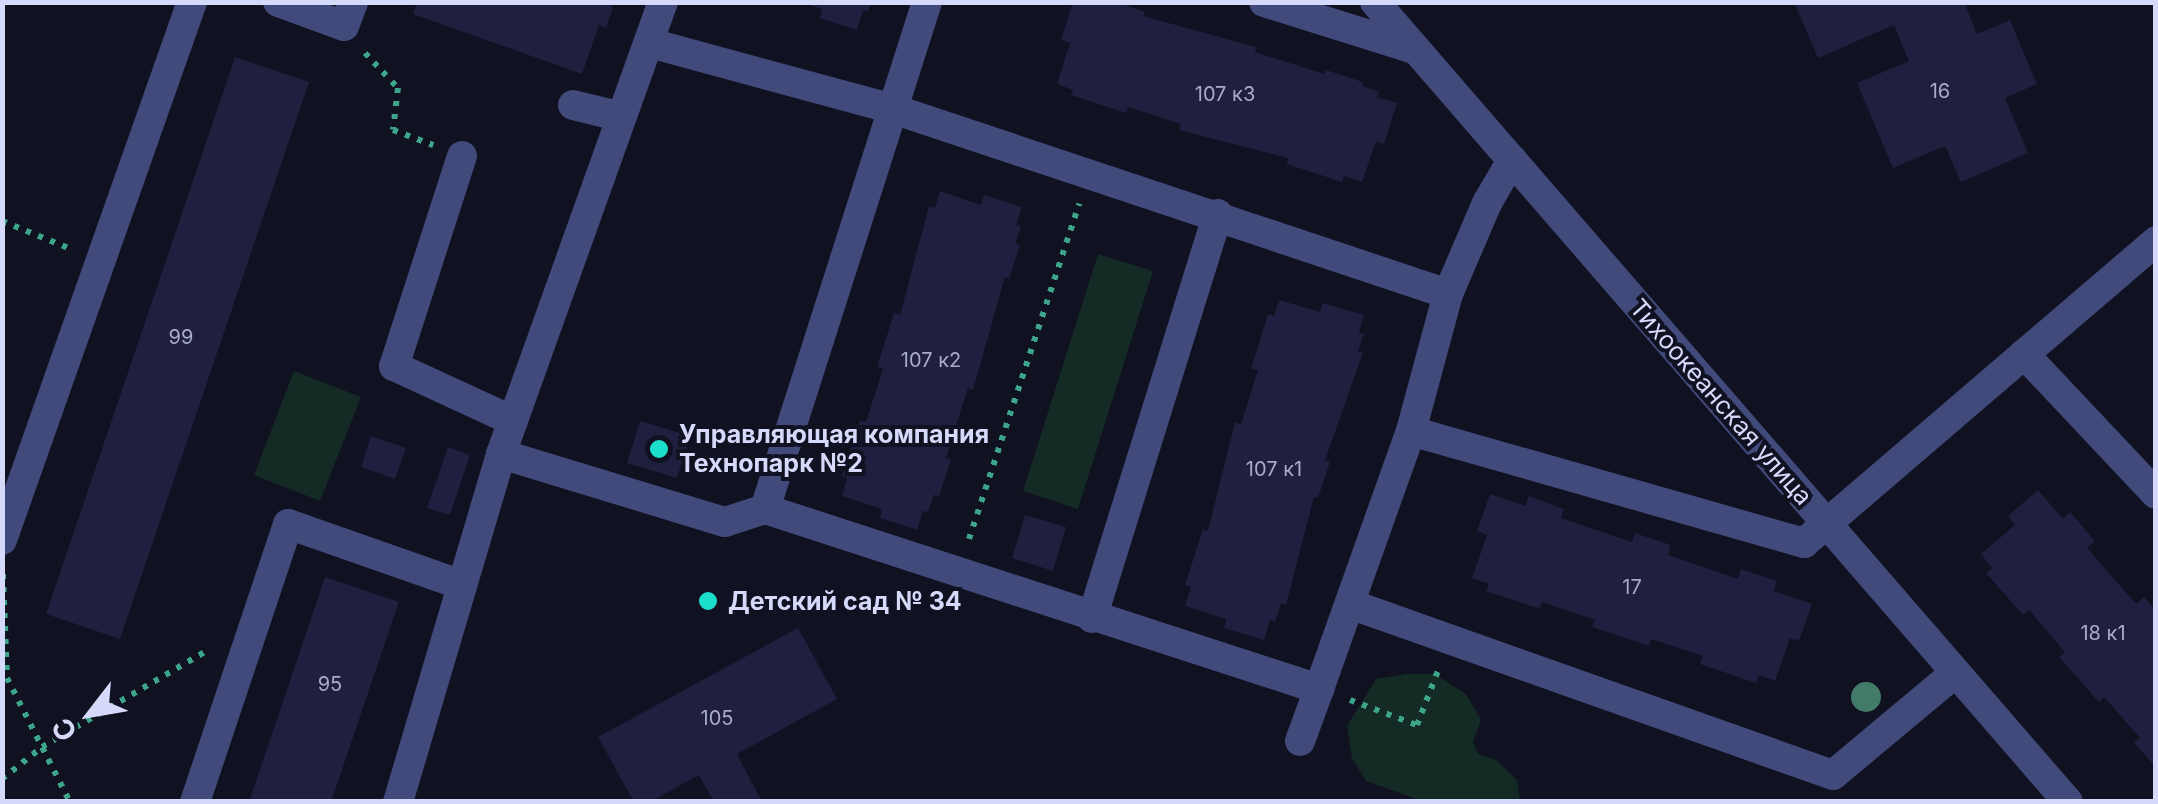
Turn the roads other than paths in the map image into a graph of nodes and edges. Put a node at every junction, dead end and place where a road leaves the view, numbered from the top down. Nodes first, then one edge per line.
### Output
1 (192, 2) edge
2 (278, 2) edge
3 (663, 2) edge
4 (927, 2) edge
5 (1264, 2) edge
6 (1375, 2) edge
7 (349, 14) edge
8 (650, 43) junction
9 (1414, 49) junction
10 (573, 104) dead end
11 (893, 109) junction
12 (622, 117) junction
13 (462, 156) road end
14 (1512, 160) junction
15 (1218, 214) junction
16 (2156, 240) edge
17 (1448, 294) junction
18 (2024, 354) junction
19 (512, 422) junction
20 (1411, 431) junction
21 (500, 454) junction
22 (2153, 485) edge
23 (765, 509) junction
24 (1828, 524) junction
25 (2, 540) edge
26 (462, 584) junction
27 (1350, 604) junction
28 (1092, 618) junction
29 (1956, 672) junction
30 (1319, 689) junction
31 (1300, 741) dead end
32 (195, 802) edge
33 (398, 802) edge
34 (2068, 802) edge

1 - 25 street
2 - 7 street
3 - 8 street
4 - 11 street
5 - 9 street
6 - 9 street, Тихоокеанская улица
8 - 11 street
8 - 12 street
9 - 14 street, Тихоокеанская улица
10 - 12 street
11 - 15 street
11 - 23 street
12 - 19 street
13 - 19 street
14 - 17 street
14 - 24 street, Тихоокеанская улица
15 - 17 street
15 - 28 street
16 - 18 street
17 - 20 street
18 - 22 street
18 - 24 street
19 - 21 street
20 - 24 street
20 - 27 street
21 - 23 street
21 - 26 street
23 - 28 street
24 - 29 street, Тихоокеанская улица
26 - 32 street
26 - 33 street
27 - 29 street
27 - 30 street
28 - 30 street
29 - 34 street, Тихоокеанская улица
30 - 31 street

